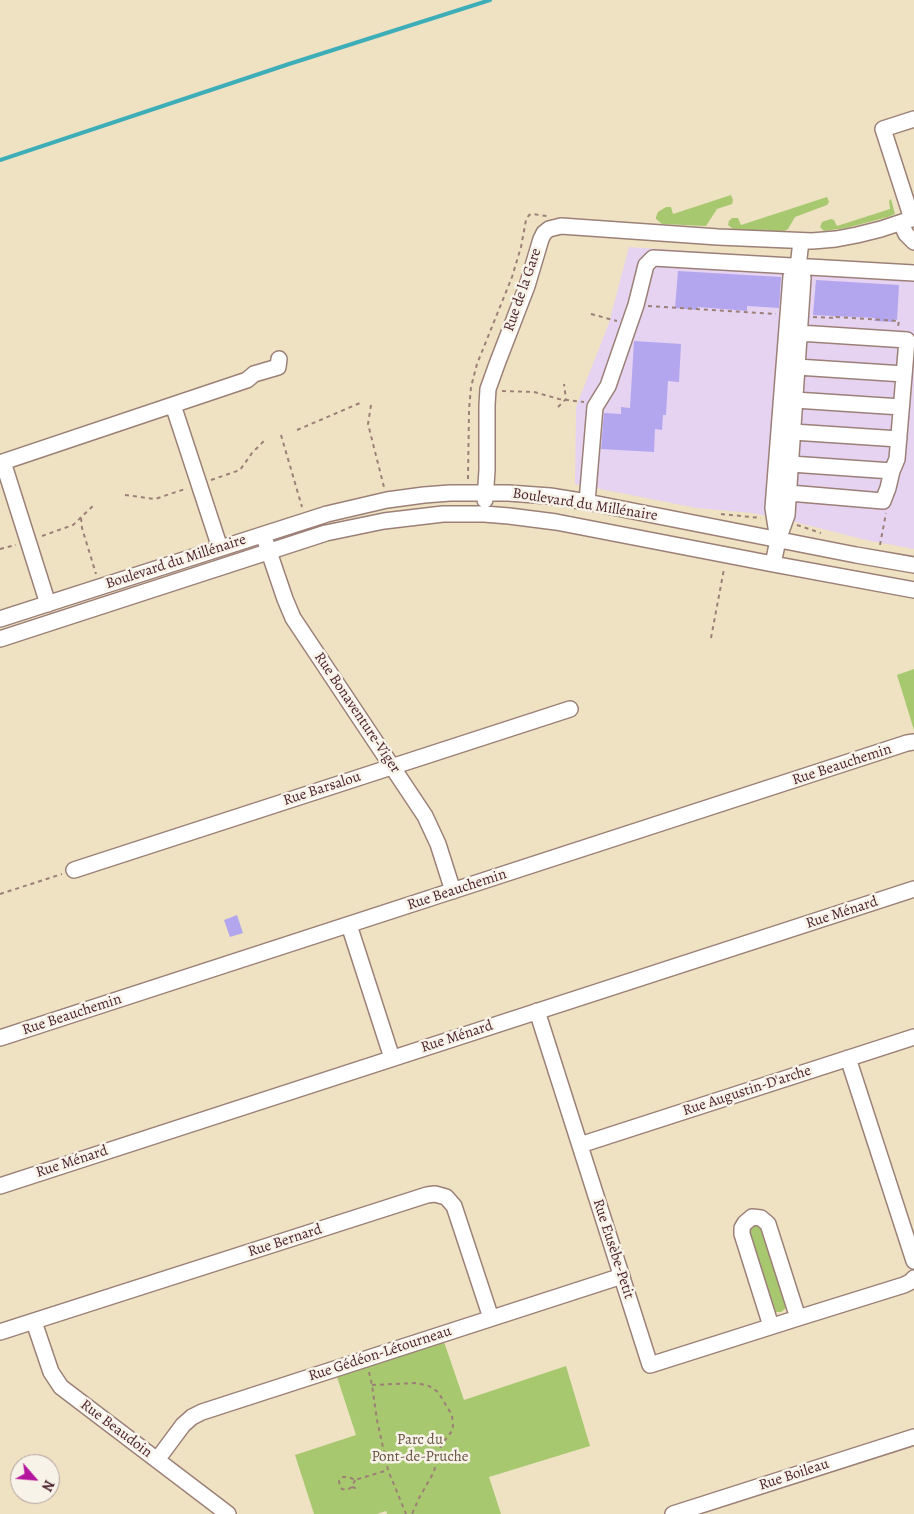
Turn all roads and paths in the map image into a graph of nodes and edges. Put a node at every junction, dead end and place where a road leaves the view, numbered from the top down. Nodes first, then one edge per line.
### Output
1 (914, 119) edge
2 (535, 214) dead end
3 (909, 220) edge
4 (801, 241) junction
5 (914, 242) edge
6 (798, 267) junction
7 (914, 273) edge
8 (636, 305) junction
9 (591, 314) dead end
10 (794, 315) junction
11 (629, 325) junction
12 (898, 330) dead end
13 (799, 333) junction
14 (279, 359) dead end
15 (797, 367) junction
16 (904, 374) junction
17 (564, 384) dead end
18 (488, 389) junction
19 (566, 399) junction
20 (795, 400) junction
21 (360, 403) dead end
22 (173, 405) junction
23 (371, 405) dead end
24 (558, 407) dead end
25 (595, 407) junction
26 (902, 407) junction
27 (297, 430) dead end
28 (792, 432) junction
29 (281, 435) dead end
30 (899, 439) junction
31 (1, 462) edge
32 (790, 464) junction
33 (892, 471) junction
34 (468, 479) dead end
35 (384, 487) dead end
36 (485, 492) junction
37 (788, 494) junction
38 (587, 502) junction
39 (94, 505) dead end
40 (302, 508) dead end
41 (484, 514) junction
42 (82, 518) junction
43 (263, 534) junction
44 (778, 540) junction
45 (28, 541) junction
46 (220, 548) junction
47 (0, 549) edge
48 (268, 551) junction
49 (726, 555) junction
50 (773, 564) junction
51 (914, 565) edge
52 (96, 575) dead end
53 (914, 590) edge
54 (48, 604) junction
55 (0, 620) edge
56 (711, 638) dead end
57 (0, 639) edge
58 (570, 709) dead end
59 (914, 742) edge
60 (392, 766) junction
61 (74, 870) joint
62 (914, 889) edge
63 (453, 891) junction
64 (0, 894) edge
65 (349, 924) junction
66 (536, 1012) junction
67 (914, 1037) edge
68 (0, 1038) edge
69 (392, 1058) junction
70 (848, 1058) junction
71 (580, 1145) junction
72 (0, 1186) edge
73 (914, 1261) edge
74 (622, 1276) junction
75 (914, 1278) edge
76 (491, 1318) junction
77 (798, 1318) junction
78 (34, 1322) junction
79 (771, 1326) junction
80 (0, 1332) edge
81 (364, 1359) junction
82 (372, 1385) junction
83 (914, 1437) edge
84 (157, 1460) junction
85 (388, 1470) junction
86 (355, 1480) junction
87 (352, 1487) junction
88 (358, 1489) dead end
89 (228, 1514) edge
90 (406, 1514) edge
91 (412, 1514) edge
92 (673, 1514) edge

1 - 3 street
2 - 34 path, Rue de la Gare
3 - 4 street
3 - 5 street
4 - 6 street
4 - 18 street, Rue de la Gare
6 - 7 street
6 - 8 street
6 - 10 street
8 - 10 path
8 - 11 street
9 - 11 path
10 - 12 path
10 - 13 street
10 - 44 street
11 - 25 street
13 - 15 street
13 - 16 street
14 - 22 street
15 - 16 street
15 - 20 street
16 - 26 street
17 - 19 path
18 - 19 path
18 - 36 street, Rue de la Gare
19 - 24 path
19 - 25 path
20 - 26 street
20 - 28 street
21 - 27 path
22 - 31 street
22 - 46 street
23 - 35 path
25 - 38 street
26 - 30 street
28 - 30 street
28 - 32 street
29 - 40 path
30 - 33 street
31 - 45 street
32 - 33 street
32 - 37 street
33 - 37 street
36 - 38 street, Boulevard du Millénaire
36 - 41 street, Rue de la Gare
36 - 43 street, Boulevard du Millénaire
37 - 44 street
38 - 44 street, Boulevard du Millénaire
39 - 42 path
41 - 48 street, Boulevard du Millénaire
41 - 49 street, Boulevard du Millénaire
42 - 45 path
42 - 52 path
43 - 46 street, Boulevard du Millénaire
43 - 48 street, Rue Bonaventure-Viger
44 - 50 street
44 - 51 street, Boulevard du Millénaire
45 - 47 path
45 - 54 street
46 - 54 street, Boulevard du Millénaire
48 - 57 street, Boulevard du Millénaire
48 - 60 street, Rue Bonaventure-Viger
49 - 50 street, Boulevard du Millénaire
49 - 56 path
50 - 53 street, Boulevard du Millénaire
54 - 55 street, Boulevard du Millénaire
58 - 60 street, Rue Barsalou
59 - 63 street, Rue Beauchemin
60 - 61 street, Rue Barsalou
60 - 63 street, Rue Bonaventure-Viger
61 - 64 path
62 - 66 street, Rue Ménard
63 - 65 street, Rue Beauchemin
65 - 68 street, Rue Beauchemin
65 - 69 street
66 - 69 street, Rue Ménard
66 - 71 street, Rue Eusèbe-Petit
67 - 70 street, Rue Augustin-D'arche
69 - 72 street, Rue Ménard
70 - 71 street, Rue Augustin-D'arche
70 - 73 street
71 - 74 street, Rue Eusèbe-Petit
74 - 76 street, Rue Gédéon-Létourneau
74 - 79 street, Rue Eusèbe-Petit
75 - 77 street, Rue Eusèbe-Petit
76 - 78 street, Rue Bernard
76 - 81 street, Rue Gédéon-Létourneau
77 - 79 street, Rue Eusèbe-Petit
77 - 79 street
78 - 80 street, Rue Bernard
78 - 84 street, Rue Beaudoin
81 - 82 path
81 - 84 street, Rue Gédéon-Létourneau
82 - 85 path
82 - 91 path
83 - 92 street, Rue Boileau
84 - 89 street, Rue Beaudoin
85 - 86 path
85 - 90 path
86 - 87 path
86 - 87 path
87 - 88 path

